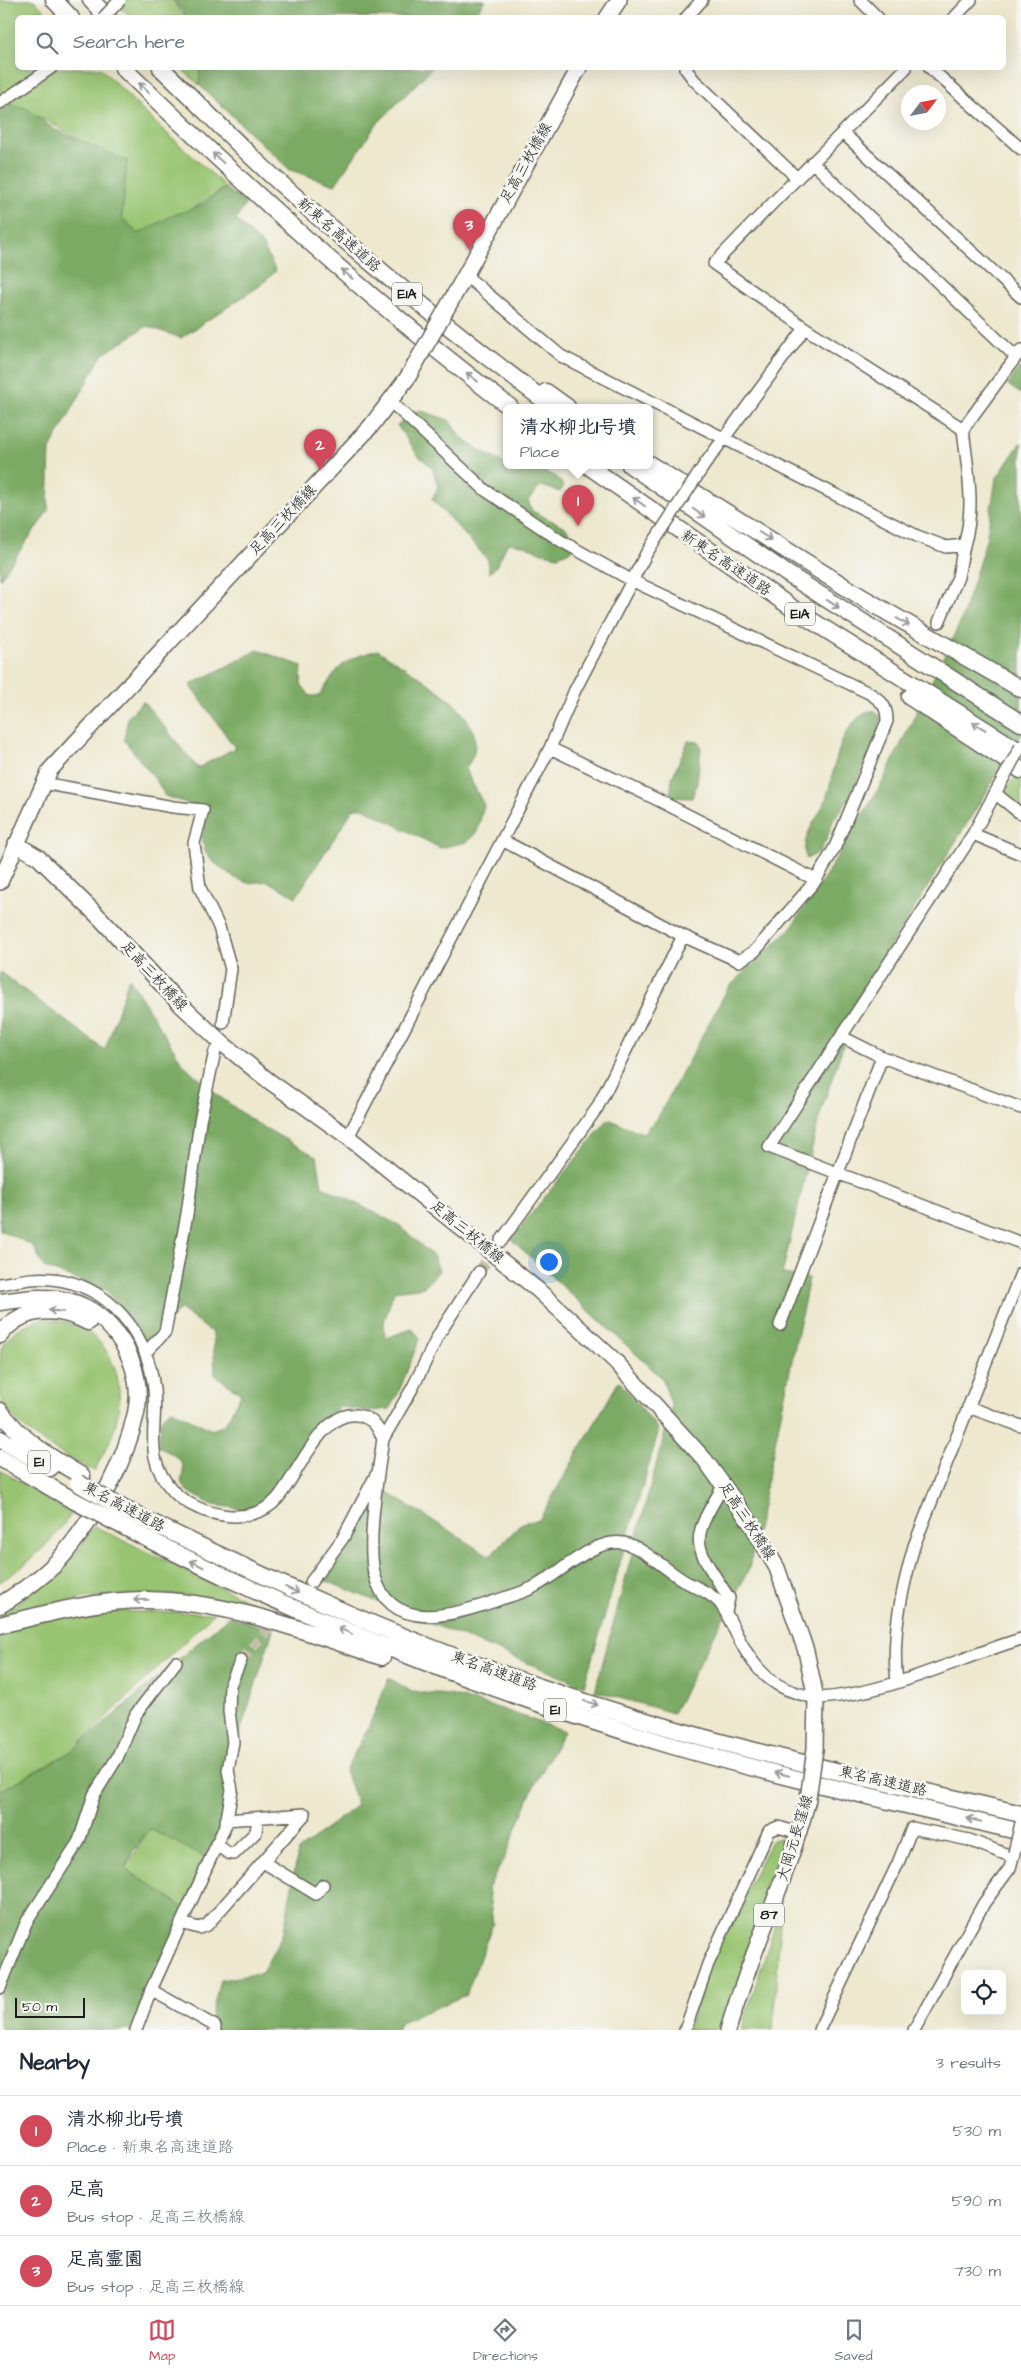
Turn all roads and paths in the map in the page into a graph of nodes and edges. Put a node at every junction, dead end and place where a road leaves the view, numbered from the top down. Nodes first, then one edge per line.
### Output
1 (54, 0) edge
2 (91, 0) edge
3 (120, 0) edge
4 (619, 0) edge
5 (702, 0) edge
6 (860, 0) edge
7 (971, 0) edge
8 (68, 15) edge
9 (105, 15) edge
10 (105, 15) edge
11 (609, 15) edge
12 (689, 15) edge
13 (875, 15) edge
14 (957, 15) edge
15 (48, 70) edge
16 (125, 70) edge
17 (163, 70) edge
18 (578, 70) edge
19 (687, 70) edge
20 (904, 70) edge
21 (932, 70) edge
22 (0, 103) edge
23 (843, 133) junction
24 (1021, 149) edge
25 (812, 162) junction
26 (796, 177) junction
27 (463, 279) junction
28 (1021, 297) edge
29 (413, 299) junction
30 (804, 328) junction
31 (1018, 353) edge
32 (391, 402) junction
33 (506, 404) edge
34 (549, 404) edge
35 (563, 404) edge
36 (963, 429) junction
37 (724, 437) junction
38 (653, 467) edge
39 (593, 469) edge
40 (636, 469) edge
41 (678, 530) junction
42 (964, 545) junction
43 (631, 580) junction
44 (939, 622) dead end
45 (1021, 689) edge
46 (1021, 723) edge
47 (1021, 746) edge
48 (550, 748) junction
49 (1021, 752) edge
50 (1021, 770) edge
51 (43, 783) junction
52 (997, 791) junction
53 (1021, 814) edge
54 (974, 834) junction
55 (502, 840) junction
56 (16, 844) junction
57 (1021, 854) edge
58 (816, 880) junction
59 (0, 882) edge
60 (683, 936) junction
61 (223, 1023) dead end
62 (842, 1037) junction
63 (215, 1051) dead end
64 (882, 1057) junction
65 (1021, 1108) edge
66 (348, 1137) junction
67 (838, 1172) junction
68 (501, 1241) tunnel mouth
69 (1021, 1242) edge
70 (479, 1272) tunnel mouth
71 (1021, 1273) edge
72 (0, 1284) edge
73 (0, 1302) edge
74 (780, 1325) dead end
75 (0, 1335) edge
76 (146, 1352) junction
77 (968, 1407) junction
78 (0, 1411) edge
79 (1021, 1426) edge
80 (383, 1438) junction
81 (0, 1439) edge
82 (0, 1458) edge
83 (379, 1471) junction
84 (80, 1480) junction
85 (724, 1485) junction
86 (120, 1510) junction
87 (311, 1582) dead end
88 (0, 1592) edge
89 (0, 1605) edge
90 (726, 1612) junction
91 (0, 1625) edge
92 (1021, 1639) edge
93 (241, 1660) tunnel mouth
94 (176, 1662) dead end
95 (897, 1682) junction
96 (816, 1698) junction
97 (675, 1746) junction
98 (1021, 1814) edge
99 (258, 1818) junction
100 (226, 1820) junction
101 (1021, 1823) edge
102 (1021, 1832) edge
103 (799, 1833) junction
104 (216, 1844) junction
105 (1013, 1855) junction
106 (263, 1862) junction
107 (323, 1885) dead end
108 (181, 1923) junction
109 (0, 1988) edge
110 (151, 1990) junction
111 (137, 2030) edge
112 (215, 2030) edge
113 (685, 2030) edge
114 (728, 2030) edge
115 (819, 2030) edge
116 (914, 2030) edge

1 - 8 highway
2 - 9 highway
3 - 10 street, bridge
4 - 11 main road
5 - 12 street
6 - 13 street
7 - 14 street
15 - 22 street
33 -> 16 highway, 新東名高速道路 / E1A
17 - 29 highway, 新東名高速道路 / E1A
18 - 27 main road, 足高三枚橋線
19 - 26 street
20 - 23 street
21 - 24 street
23 - 25 street
23 - 28 street
25 - 26 street
25 - 31 street
26 - 30 street
27 - 32 main road, 足高三枚橋線, bridge
27 - 37 street
29 - 34 highway, 新東名高速道路 / E1A
29 - 35 highway
30 - 36 street
30 - 37 street
31 - 36 street
32 - 43 street
32 - 51 main road, 足高三枚橋線
36 - 42 street
37 - 42 street
37 - 43 street, bridge
38 -> 45 highway
41 -> 39 highway, 新東名高速道路 / E1A
40 -> 46 highway, 新東名高速道路 / E1A
49 -> 41 highway, 新東名高速道路 / E1A
41 - 50 highway
42 - 44 street
43 - 48 street
43 - 58 street
47 - 52 street, bridge
48 - 55 street
48 - 58 street
51 - 56 main road, 足高三枚橋線
51 - 61 street
52 - 53 street
52 - 54 street
54 - 57 street
54 - 62 street
55 - 60 street
55 - 66 street
56 - 59 main road, 足高三枚橋線
56 - 66 main road, 足高三枚橋線
58 - 60 street
60 - 68 street
62 - 64 street
62 - 67 street
63 - 76 street
64 - 65 street
64 - 67 street
66 - 85 main road, 足高三枚橋線
67 - 69 street
67 - 74 street
70 - 80 street
71 - 77 street
72 - 76 street
73 - 89 highway
88 -> 75 highway
76 - 80 street
77 - 79 street
77 - 95 street
78 - 84 highway
80 - 83 street
81 - 84 highway, 東名高速道路 / E1
82 - 86 highway, 東名高速道路 / E1, bridge
83 - 87 street
83 - 90 street
84 - 86 highway, 東名高速道路 / E1, bridge
85 - 90 street
85 - 96 main road, 足高三枚橋線
97 -> 86 highway, 東名高速道路 / E1
86 -> 98 highway, 東名高速道路 / E1
90 - 96 street
97 -> 91 highway
92 - 95 street
93 - 100 street
94 - 109 street
95 - 96 street
96 - 103 main road, 大岡元長窪線 / 87, bridge
102 -> 97 highway, 東名高速道路 / E1
99 - 100 street
99 - 104 street
99 - 106 street
100 - 104 street
101 - 105 street, bridge
103 - 113 street
103 - 114 main road, 大岡元長窪線 / 87
104 - 108 street
105 - 115 street
105 - 116 street
106 - 107 street
106 - 108 street
108 - 110 street
110 - 111 street
110 - 112 street

